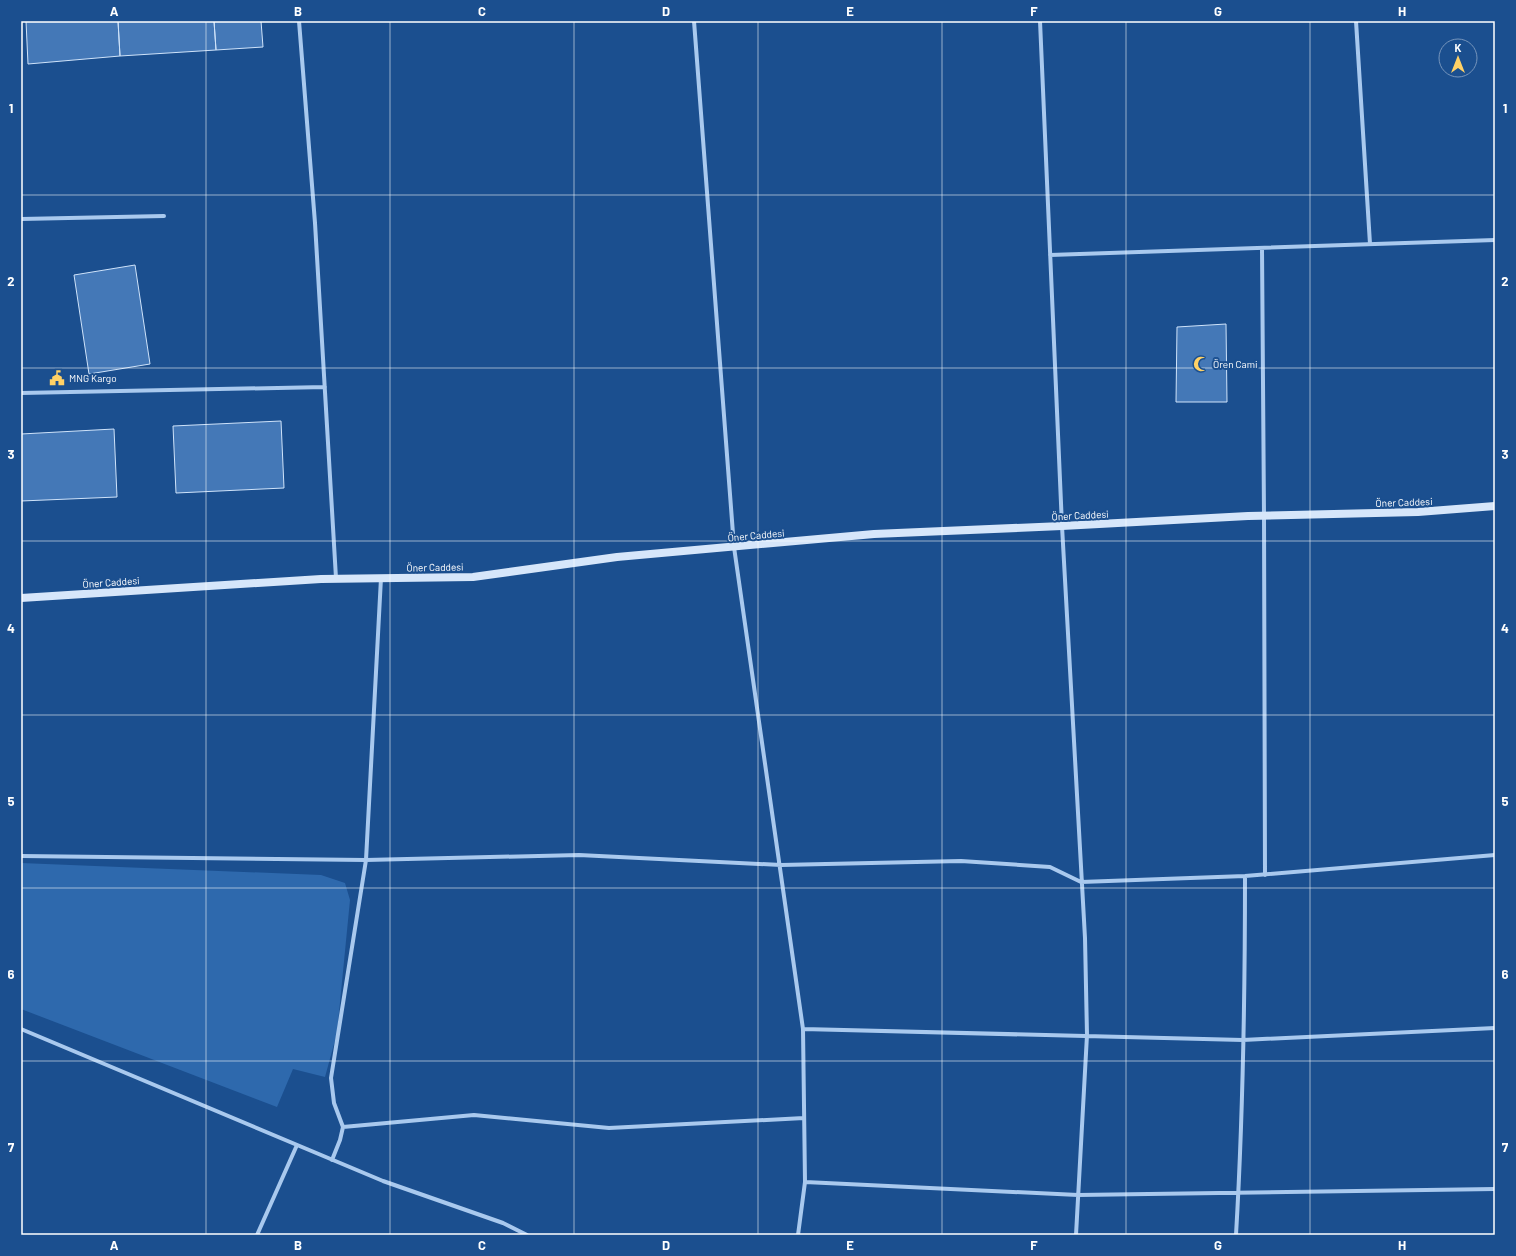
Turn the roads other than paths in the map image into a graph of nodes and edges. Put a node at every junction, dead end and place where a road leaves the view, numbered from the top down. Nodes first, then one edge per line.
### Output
1 (299, 21) edge
2 (694, 21) edge
3 (1040, 21) edge
4 (1356, 21) edge
5 (164, 216) dead end
6 (21, 219) edge
7 (1495, 240) edge
8 (1370, 244) junction
9 (1262, 248) junction
10 (1050, 254) junction
11 (324, 387) junction
12 (21, 393) edge
13 (1495, 506) edge
14 (1264, 516) junction
15 (1062, 526) junction
16 (734, 547) junction
17 (381, 578) junction
18 (336, 579) junction
19 (21, 598) edge
20 (21, 856) edge
21 (1495, 856) edge
22 (366, 860) junction
23 (781, 865) junction
24 (1266, 875) junction
25 (1244, 876) junction
26 (1082, 882) junction
27 (1495, 1028) edge
28 (21, 1029) edge
29 (803, 1029) junction
30 (1087, 1035) junction
31 (1243, 1040) junction
32 (804, 1118) junction
33 (343, 1127) junction
34 (297, 1145) junction
35 (332, 1160) junction
36 (805, 1182) junction
37 (1495, 1189) edge
38 (1239, 1194) junction
39 (1078, 1195) junction
40 (257, 1235) edge
41 (527, 1235) edge
42 (798, 1235) edge
43 (1076, 1235) edge
44 (1236, 1235) edge

1 - 11 street
2 - 16 street
3 - 10 street
4 - 8 street
5 - 6 street
7 - 8 street
8 - 9 street
9 - 10 street
9 - 14 street
10 - 15 street
11 - 12 street
11 - 18 street
13 - 14 street, Öner Caddesi
14 - 15 street, Öner Caddesi
14 - 24 street
15 - 16 street, Öner Caddesi
15 - 26 street
16 - 17 street, Öner Caddesi
16 - 23 street
17 - 18 street, Öner Caddesi
17 - 22 street
18 - 19 street, Öner Caddesi
20 - 22 street
21 - 24 street
22 - 23 street
22 - 33 street
23 - 26 street
23 - 29 street
24 - 25 street
25 - 26 street
25 - 31 street
26 - 30 street
27 - 31 street
28 - 34 street
29 - 30 street
29 - 32 street
30 - 31 street
30 - 39 street
31 - 38 street
32 - 33 street
32 - 36 street
33 - 35 street
34 - 35 street
34 - 40 street
35 - 41 street
36 - 39 street
36 - 42 street
37 - 38 street
38 - 39 street
38 - 44 street
39 - 43 street

